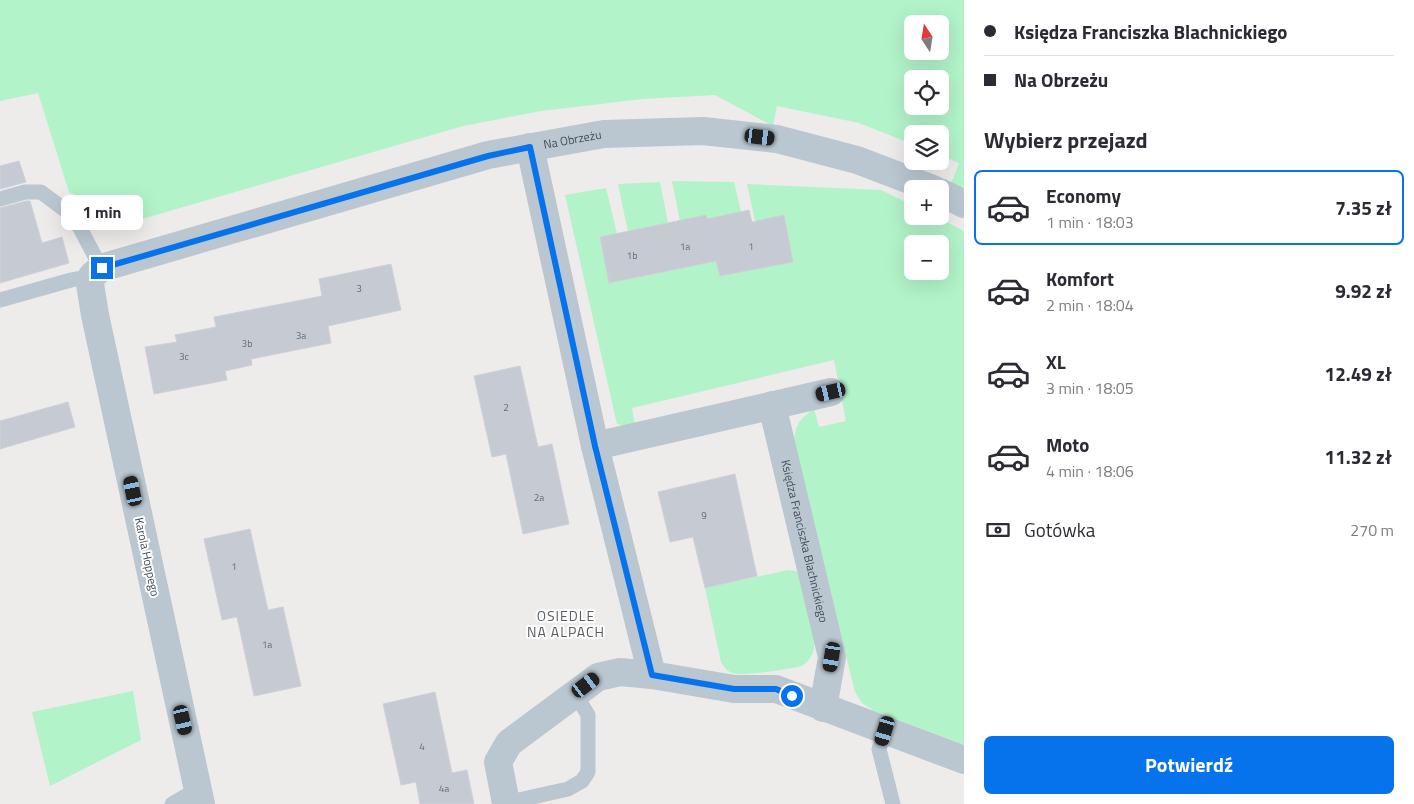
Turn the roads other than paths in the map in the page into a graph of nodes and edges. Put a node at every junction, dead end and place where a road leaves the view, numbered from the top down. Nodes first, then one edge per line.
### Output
1 (530, 147) junction
2 (909, 180) edge
3 (949, 196) edge
4 (0, 199) edge
5 (964, 204) edge
6 (95, 280) junction
7 (0, 300) edge
8 (831, 392) dead end
9 (772, 405) junction
10 (595, 446) junction
11 (652, 675) junction
12 (576, 694) junction
13 (823, 708) junction
14 (885, 731) junction
15 (964, 760) edge
16 (200, 797) edge
17 (506, 803) joint
18 (172, 804) edge
19 (893, 804) edge

1 - 2 street, Na Obrzeżu
1 - 6 street, Na Obrzeżu
1 - 10 street
3 - 5 street
4 - 6 lane
6 - 7 lane
6 - 16 street, Karola Hoppego
8 - 9 street
9 - 10 street
9 - 13 street, Księdza Franciszka Blachnickiego
10 - 11 street
11 - 12 street
11 - 13 street
12 - 17 street
12 - 17 lane
13 - 14 street
14 - 15 street
14 - 19 lane
16 - 18 lane, Karola Hoppego

